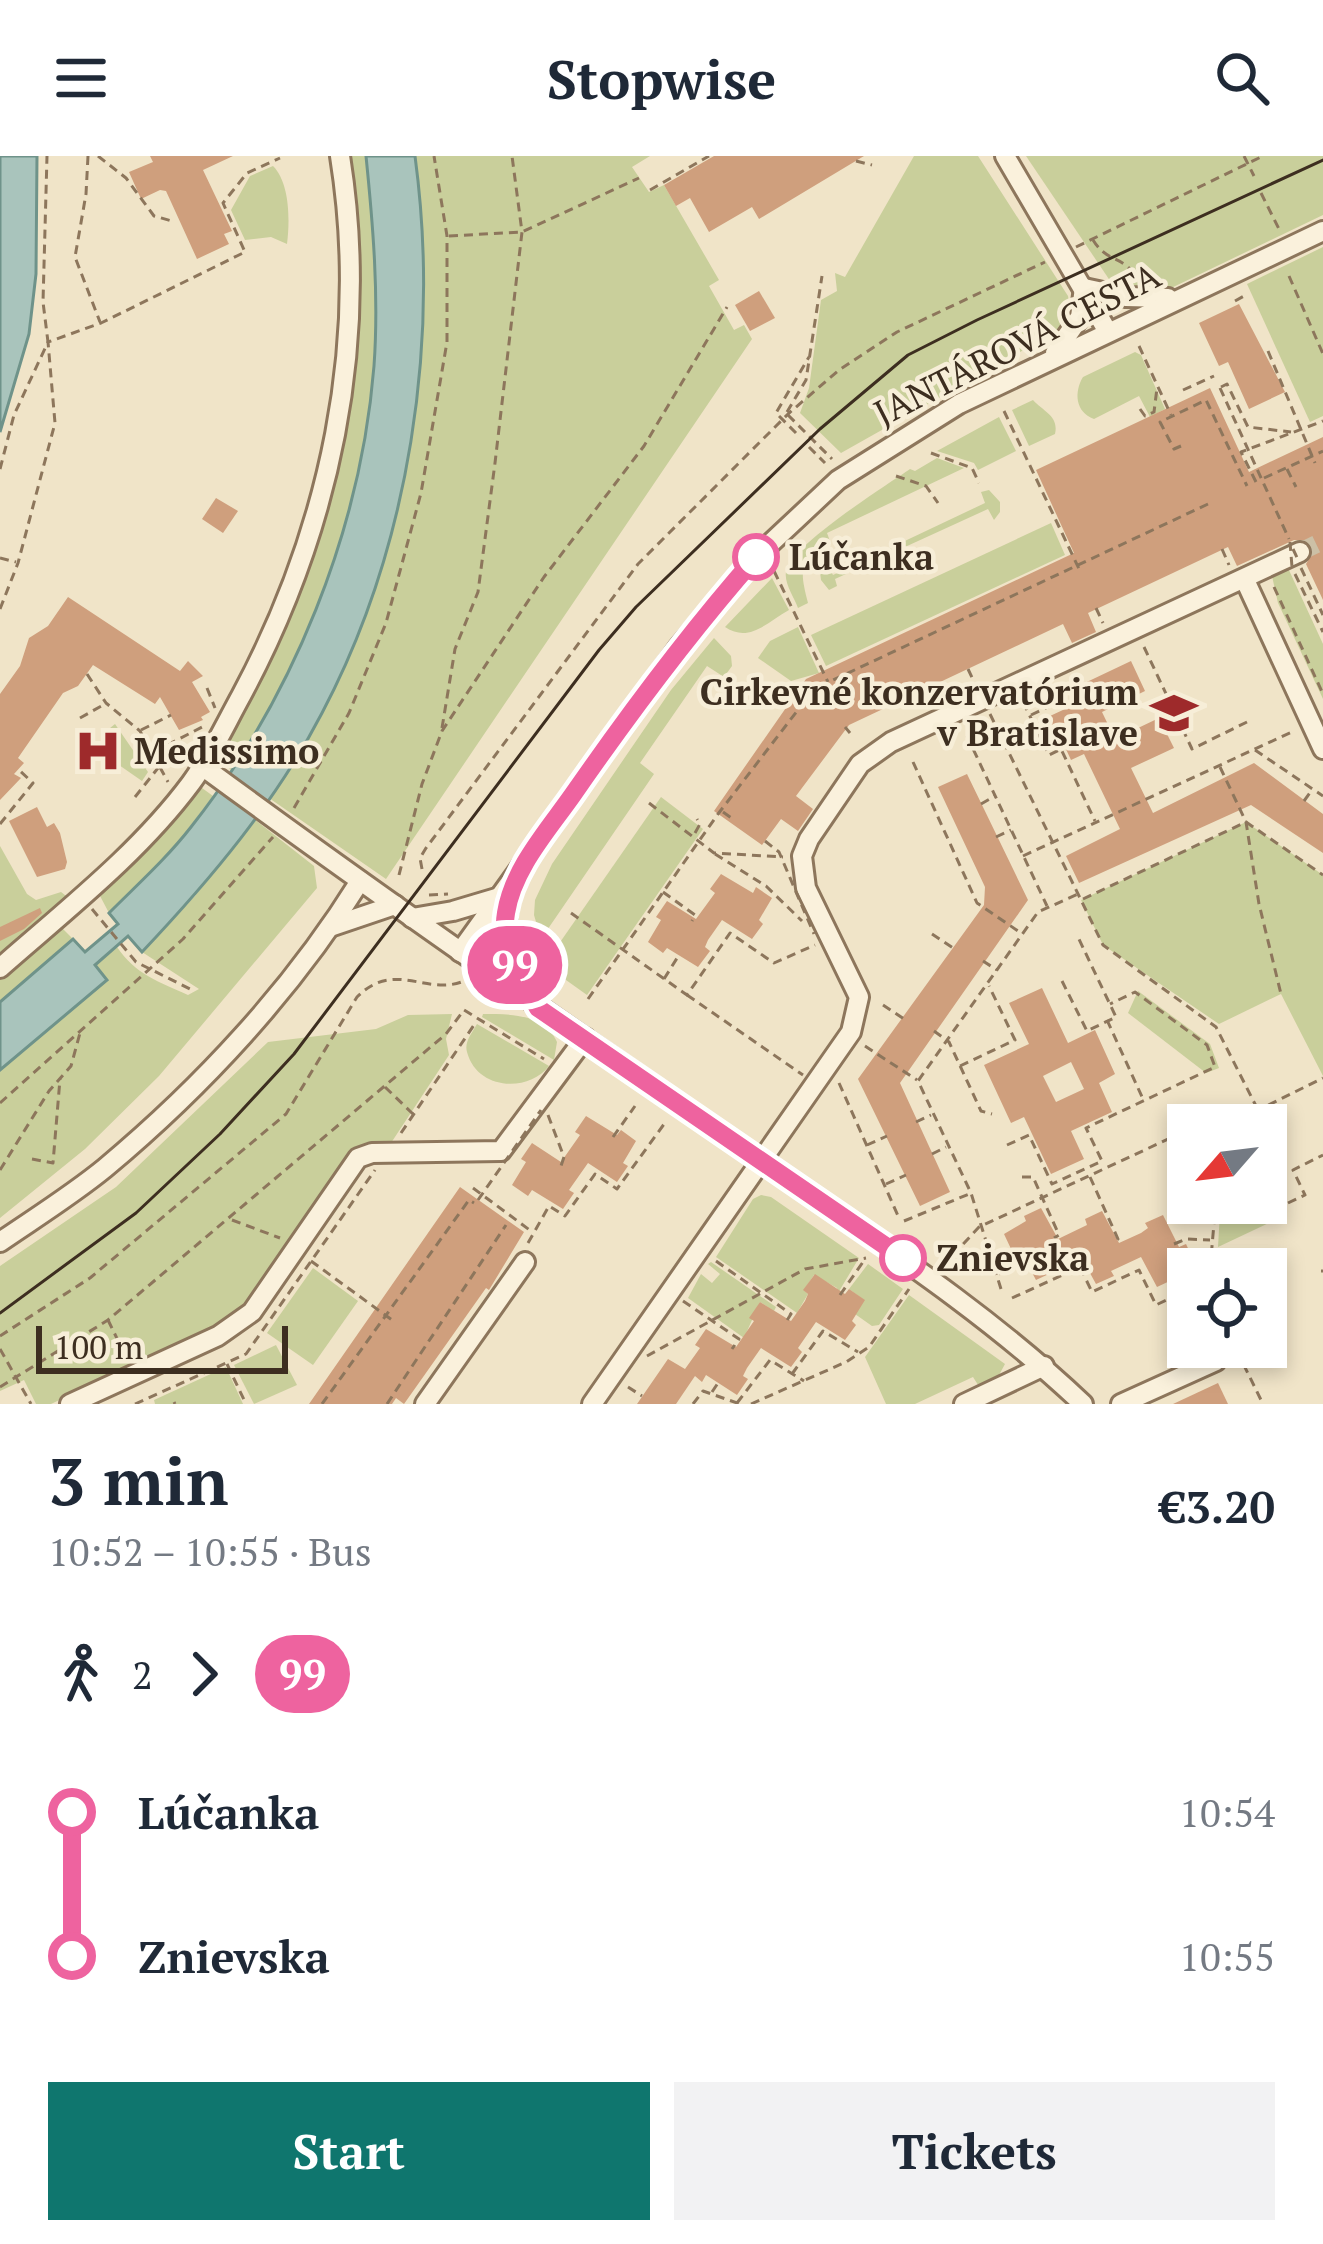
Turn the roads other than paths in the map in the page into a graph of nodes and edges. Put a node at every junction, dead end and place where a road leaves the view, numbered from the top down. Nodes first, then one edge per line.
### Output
1 (340, 156) edge
2 (1005, 156) edge
3 (1323, 231) edge
4 (1084, 288) junction
5 (1177, 298) junction
6 (1108, 332) junction
7 (1043, 364) junction
8 (1295, 556) tunnel mouth
9 (1237, 573) junction
10 (1323, 749) edge
11 (210, 772) junction
12 (524, 863) junction
13 (360, 881) junction
14 (500, 897) junction
15 (395, 905) junction
16 (412, 918) junction
17 (330, 927) junction
18 (460, 952) junction
19 (0, 968) edge
20 (538, 1008) junction
21 (585, 1038) junction
22 (760, 1161) junction
23 (0, 1242) edge
24 (525, 1262) road end
25 (1044, 1366) junction
26 (1201, 1368) edge
27 (70, 1404) edge
28 (424, 1404) edge
29 (592, 1404) edge
30 (964, 1404) edge
31 (1084, 1404) edge
32 (1121, 1404) edge

1 - 11 street
2 - 4 street
3 - 5 street, JANTÁROVÁ CESTA
4 - 5 street
4 - 6 street
4 - 7 street
5 - 6 street, JANTÁROVÁ CESTA
6 - 7 street, JANTÁROVÁ CESTA
7 - 12 street, JANTÁROVÁ CESTA
8 - 9 street
9 - 10 street
9 - 22 street
11 - 13 street
11 - 19 street
12 - 14 street, JANTÁROVÁ CESTA
12 - 20 street
13 - 15 street
13 - 17 street
14 - 16 street
14 - 18 street, JANTÁROVÁ CESTA
15 - 16 street
15 - 17 street
16 - 18 street
17 - 23 street
18 - 20 street
20 - 21 street
21 - 22 street
21 - 27 street
22 - 25 street
22 - 29 street
24 - 28 street
25 - 30 street
25 - 31 street
26 - 32 street

